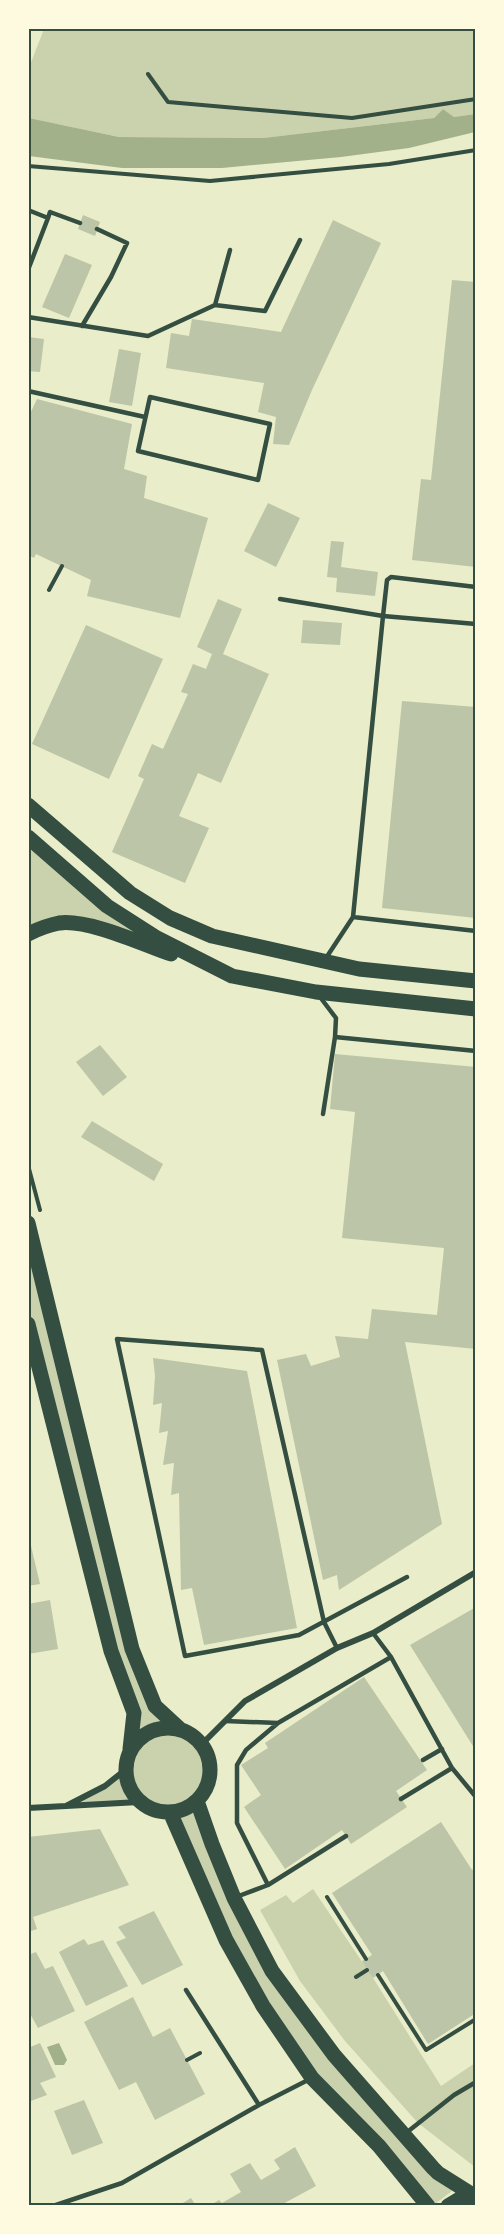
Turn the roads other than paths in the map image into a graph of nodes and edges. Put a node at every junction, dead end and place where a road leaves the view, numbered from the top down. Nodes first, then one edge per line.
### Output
1 (28, 210) edge
2 (48, 218) junction
3 (80, 224) dead end
4 (98, 229) dead end
5 (300, 240) dead end
6 (230, 250) dead end
7 (28, 270) edge
8 (215, 305) junction
9 (28, 317) edge
10 (82, 326) junction
11 (28, 390) edge
12 (144, 418) junction
13 (476, 587) edge
14 (280, 599) dead end
15 (383, 616) junction
16 (476, 624) edge
17 (28, 805) edge
18 (28, 837) edge
19 (353, 917) junction
20 (476, 931) edge
21 (28, 934) edge
22 (325, 961) junction
23 (232, 976) junction
24 (476, 981) edge
25 (316, 992) junction
26 (476, 1009) edge
27 (335, 1037) junction
28 (476, 1051) edge
29 (323, 1114) dead end
30 (28, 1223) edge
31 (28, 1324) edge
32 (476, 1572) edge
33 (406, 1577) dead end
34 (324, 1622) junction
35 (373, 1633) junction
36 (337, 1648) junction
37 (391, 1657) junction
38 (225, 1721) junction
39 (278, 1723) junction
40 (180, 1729) junction
41 (202, 1744) junction
42 (130, 1749) junction
43 (442, 1749) junction
44 (423, 1760) dead end
45 (452, 1768) junction
46 (125, 1770) junction
47 (476, 1797) edge
48 (401, 1799) dead end
49 (197, 1801) junction
50 (139, 1802) junction
51 (66, 1806) junction
52 (28, 1808) edge
53 (170, 1812) junction
54 (346, 1836) dead end
55 (268, 1885) junction
56 (234, 1898) junction
57 (186, 1990) dead end
58 (312, 2078) junction
59 (476, 2082) edge
60 (259, 2105) junction
61 (404, 2135) junction
62 (475, 2195) edge
63 (53, 2205) edge
64 (428, 2205) edge
65 (448, 2205) edge

1 - 2 lane
2 - 3 lane
2 - 7 lane
4 - 10 lane
5 - 8 lane
6 - 8 lane
8 - 10 lane
9 - 10 lane
11 - 12 lane
12 - 12 lane
13 - 15 lane
14 - 15 lane
15 - 16 lane
15 - 19 lane
17 - 22 main road
18 - 23 main road
19 - 20 lane
19 - 22 lane
21 - 23 main road
22 - 24 main road
23 - 25 main road
25 - 26 main road
25 - 27 lane
27 - 28 lane
27 - 29 lane
30 - 40 main road
31 - 42 main road
32 - 35 street
33 - 34 lane
34 - 34 lane
34 - 36 lane
35 - 36 street
35 - 37 lane
36 - 38 street
37 - 39 lane
37 - 43 lane
38 - 39 lane
38 - 41 street
39 - 55 lane
40 - 41 main road
40 - 42 main road
41 - 49 main road
42 - 46 main road
43 - 44 lane
43 - 45 lane
45 - 47 lane
45 - 48 lane
46 - 50 main road
46 - 51 street
49 - 53 main road
49 - 56 main road
50 - 51 street
50 - 53 main road
51 - 52 street
53 - 58 main road
54 - 55 lane
55 - 56 lane
56 - 61 main road
57 - 60 lane
58 - 60 lane
58 - 64 main road
59 - 61 lane
60 - 63 lane
61 - 62 main road
62 - 65 main road

